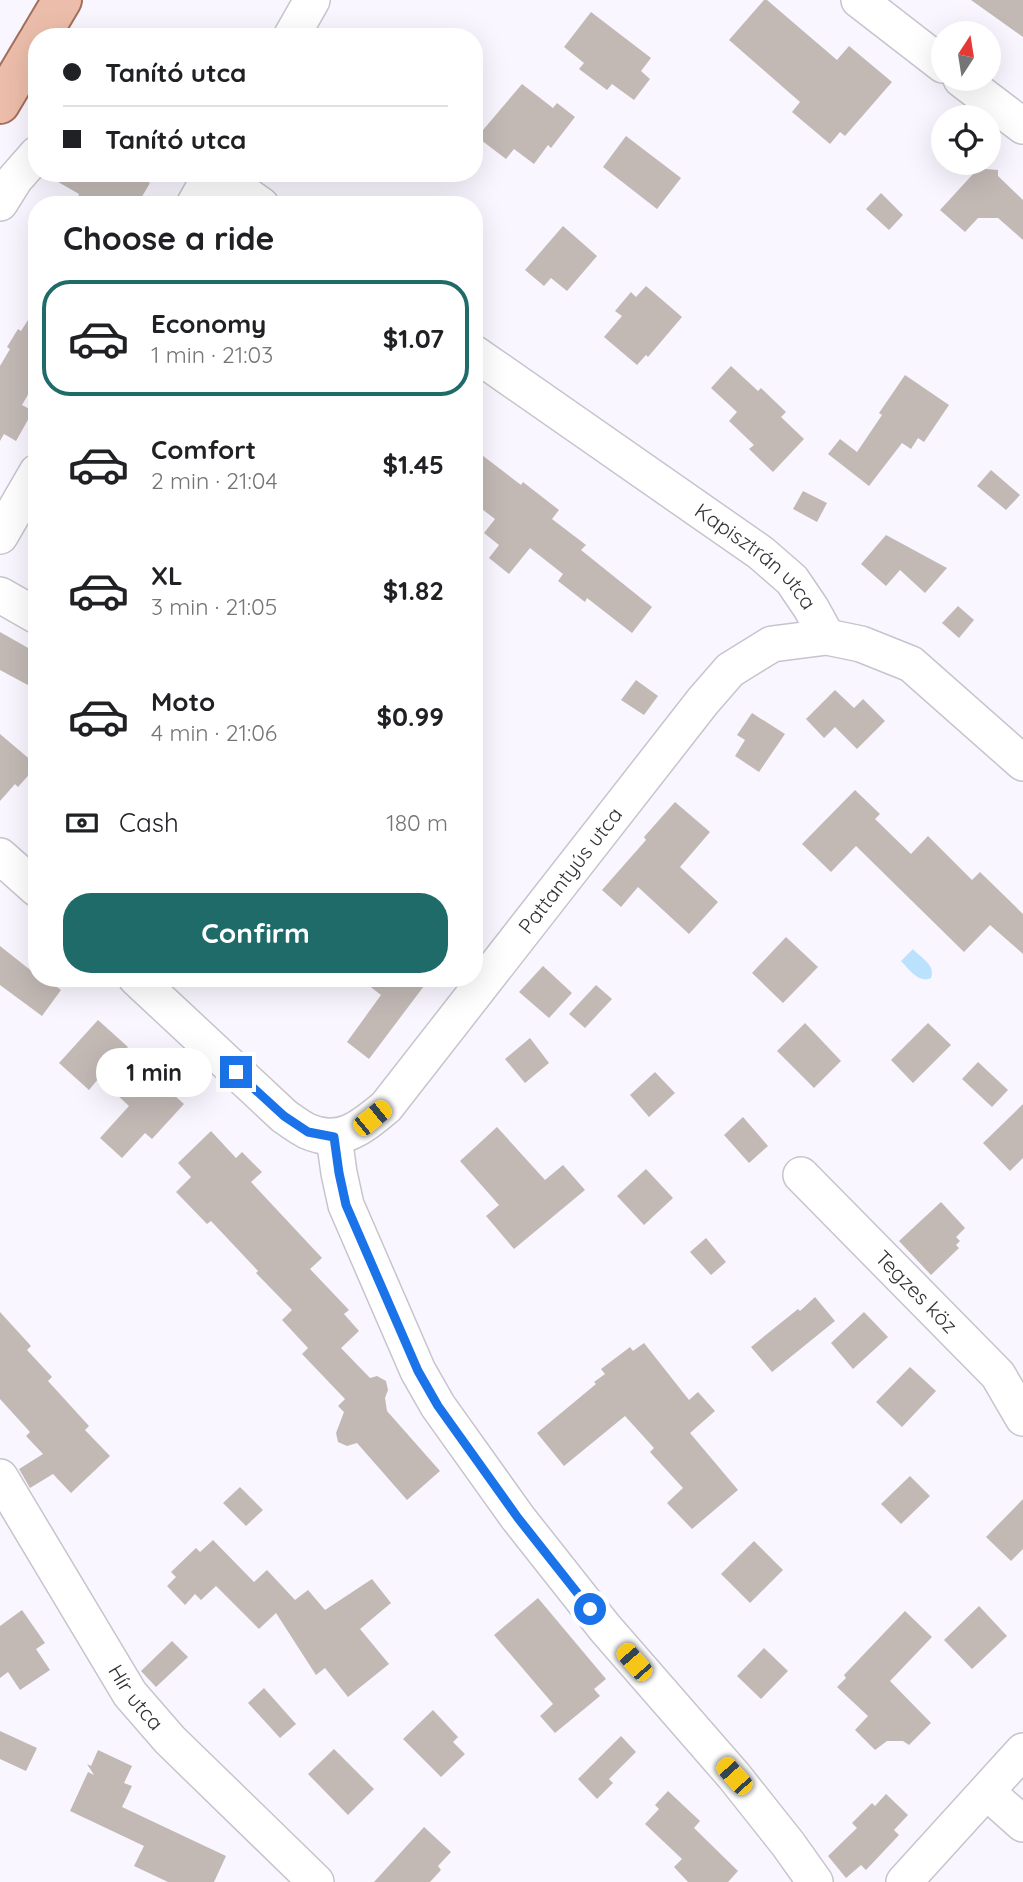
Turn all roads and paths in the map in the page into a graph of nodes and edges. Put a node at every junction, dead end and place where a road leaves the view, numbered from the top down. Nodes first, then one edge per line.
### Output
1 (62, 0) edge
2 (312, 0) edge
3 (859, 0) edge
4 (45, 28) edge
5 (296, 28) edge
6 (931, 56) edge
7 (28, 57) edge
8 (976, 91) edge
9 (0, 104) edge
10 (1023, 127) edge
11 (28, 164) edge
12 (200, 183) edge
13 (236, 196) edge
14 (0, 203) edge
15 (483, 359) edge
16 (28, 488) edge
17 (0, 536) edge
18 (0, 595) edge
19 (28, 612) edge
20 (827, 637) junction
21 (1023, 763) edge
22 (0, 856) edge
23 (28, 881) edge
24 (483, 983) edge
25 (146, 987) edge
26 (480, 987) edge
27 (334, 1137) junction
28 (801, 1175) dead end
29 (1023, 1418) edge
30 (0, 1477) edge
31 (1023, 1751) edge
32 (987, 1792) junction
33 (1023, 1824) edge
34 (317, 1882) edge
35 (815, 1882) edge
36 (904, 1882) edge

1 - 4 main road
2 - 5 street
3 - 6 street
7 - 9 main road
8 - 10 street
11 - 14 street
12 - 13 street
15 - 20 street, Kapisztrán utca
16 - 17 street
18 - 19 street
20 - 21 street, Kapisztrán utca
20 - 24 street, Pattantyús utca
22 - 23 street
25 - 27 street
26 - 27 street, Pattantyús utca
27 - 35 street
28 - 29 street, Tegzes köz
30 - 34 street, Hír utca
31 - 32 street
32 - 33 street
32 - 36 street

